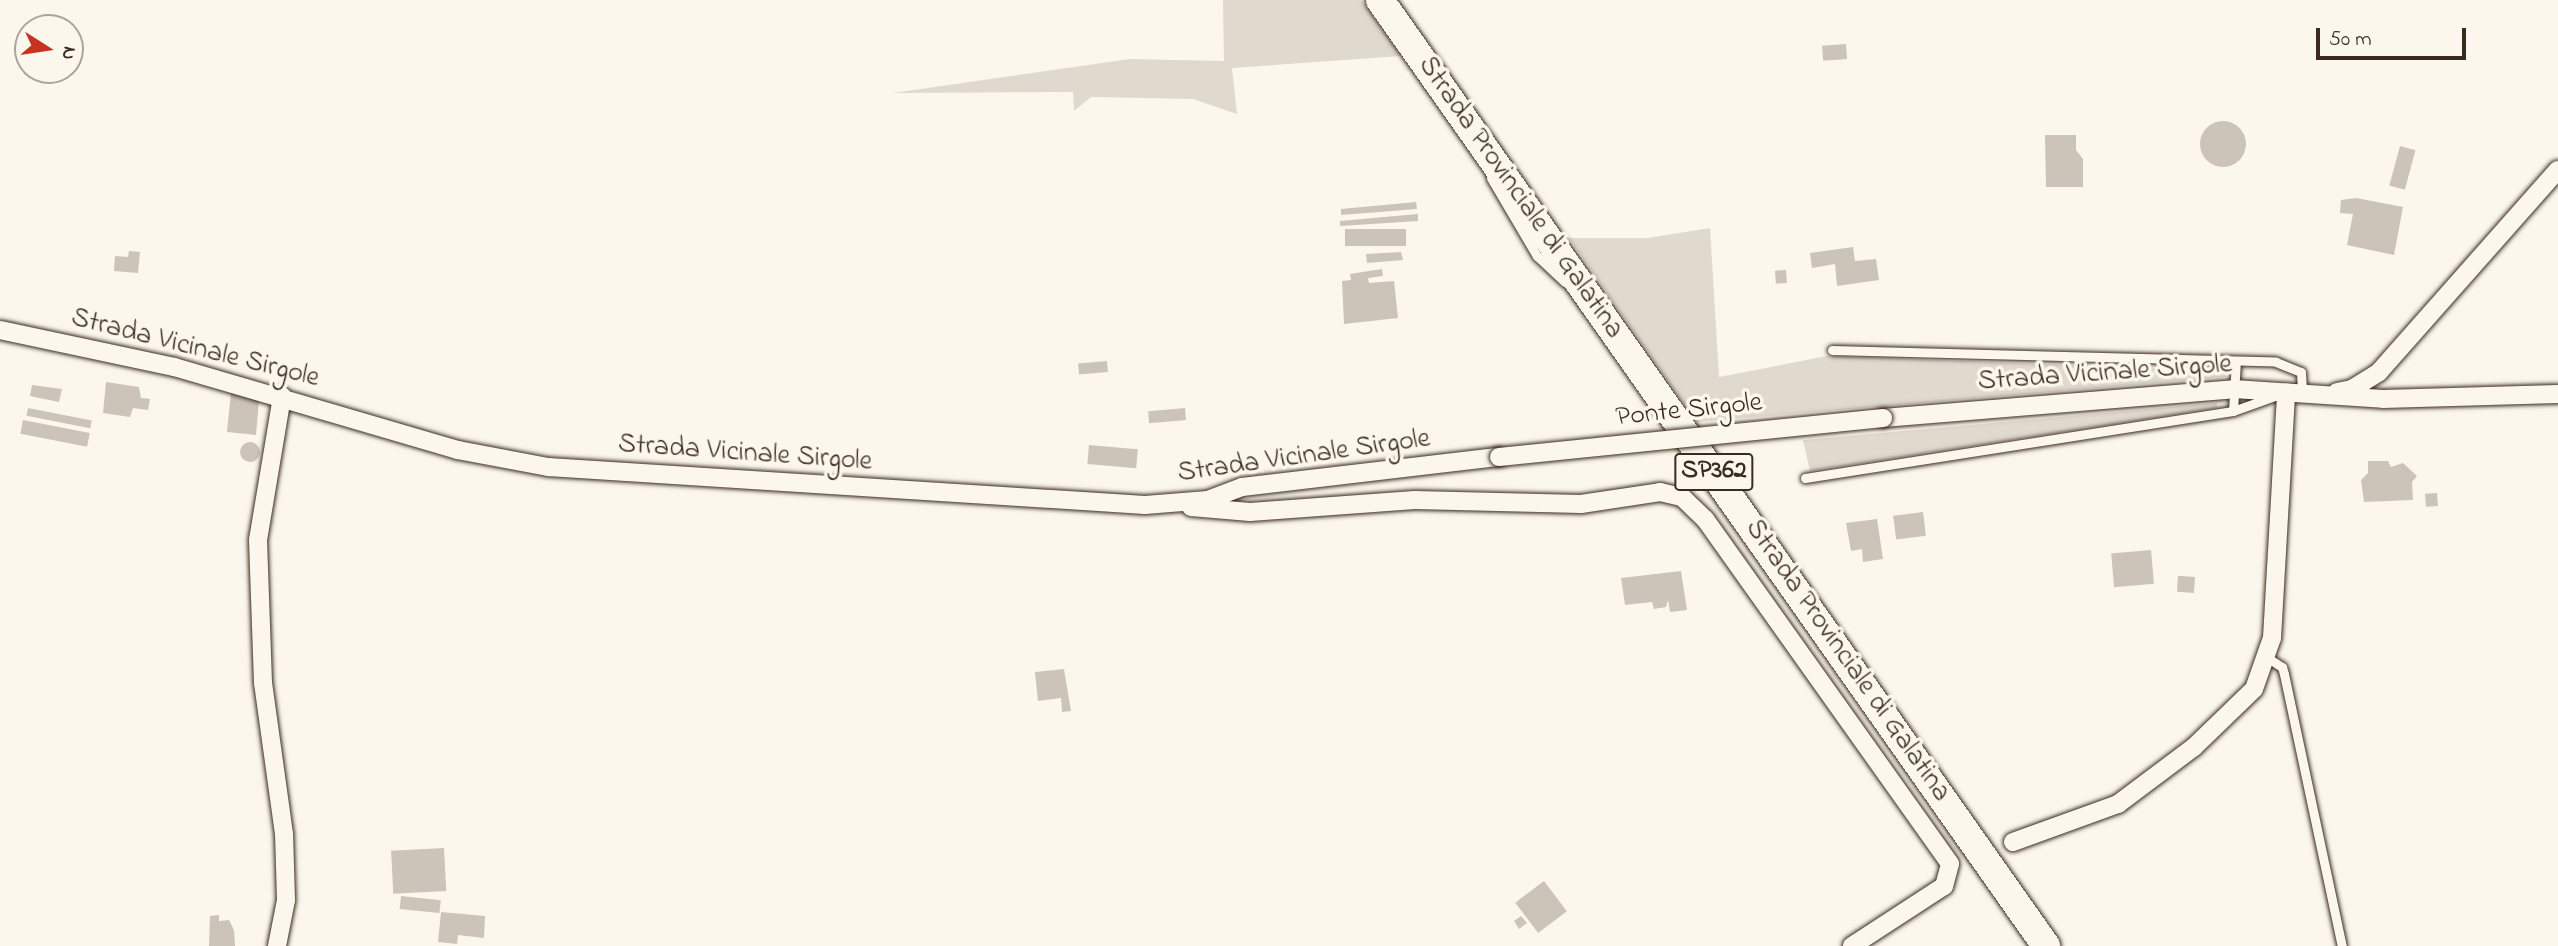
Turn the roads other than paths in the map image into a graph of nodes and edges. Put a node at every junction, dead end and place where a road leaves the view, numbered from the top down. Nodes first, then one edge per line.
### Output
1 (1380, 0) edge
2 (2558, 170) edge
3 (0, 330) edge
4 (1832, 350) dead end
5 (2236, 361) junction
6 (2379, 372) junction
7 (2234, 389) junction
8 (2294, 392) junction
9 (2330, 394) junction
10 (2558, 394) edge
11 (282, 396) junction
12 (2394, 399) junction
13 (2233, 411) junction
14 (1883, 418) joint
15 (1499, 457) joint
16 (1805, 478) dead end
17 (1178, 503) junction
18 (2268, 658) junction
19 (2013, 842) dead end
20 (277, 946) edge
21 (1852, 946) edge
22 (2046, 946) edge
23 (2342, 946) edge

1 - 22 main road, Strada Provinciale di Galatina / SP362
2 - 6 street
3 - 11 street, Strada Vicinale Sirgole
4 - 5 lane
5 - 7 lane
5 - 8 lane
6 - 9 street
6 - 12 lane
7 - 8 street, Strada Vicinale Sirgole
7 - 13 lane
7 - 14 street, Strada Vicinale Sirgole
8 - 9 street, Strada Vicinale Sirgole
8 - 13 lane
8 - 18 street
9 - 12 street, Strada Vicinale Sirgole
10 - 12 street, Strada Vicinale Sirgole
11 - 17 street, Strada Vicinale Sirgole
11 - 20 street
13 - 16 lane
14 - 15 street, Ponte Sirgole, bridge
15 - 17 street, Strada Vicinale Sirgole
17 - 21 street
18 - 19 street
18 - 23 lane

